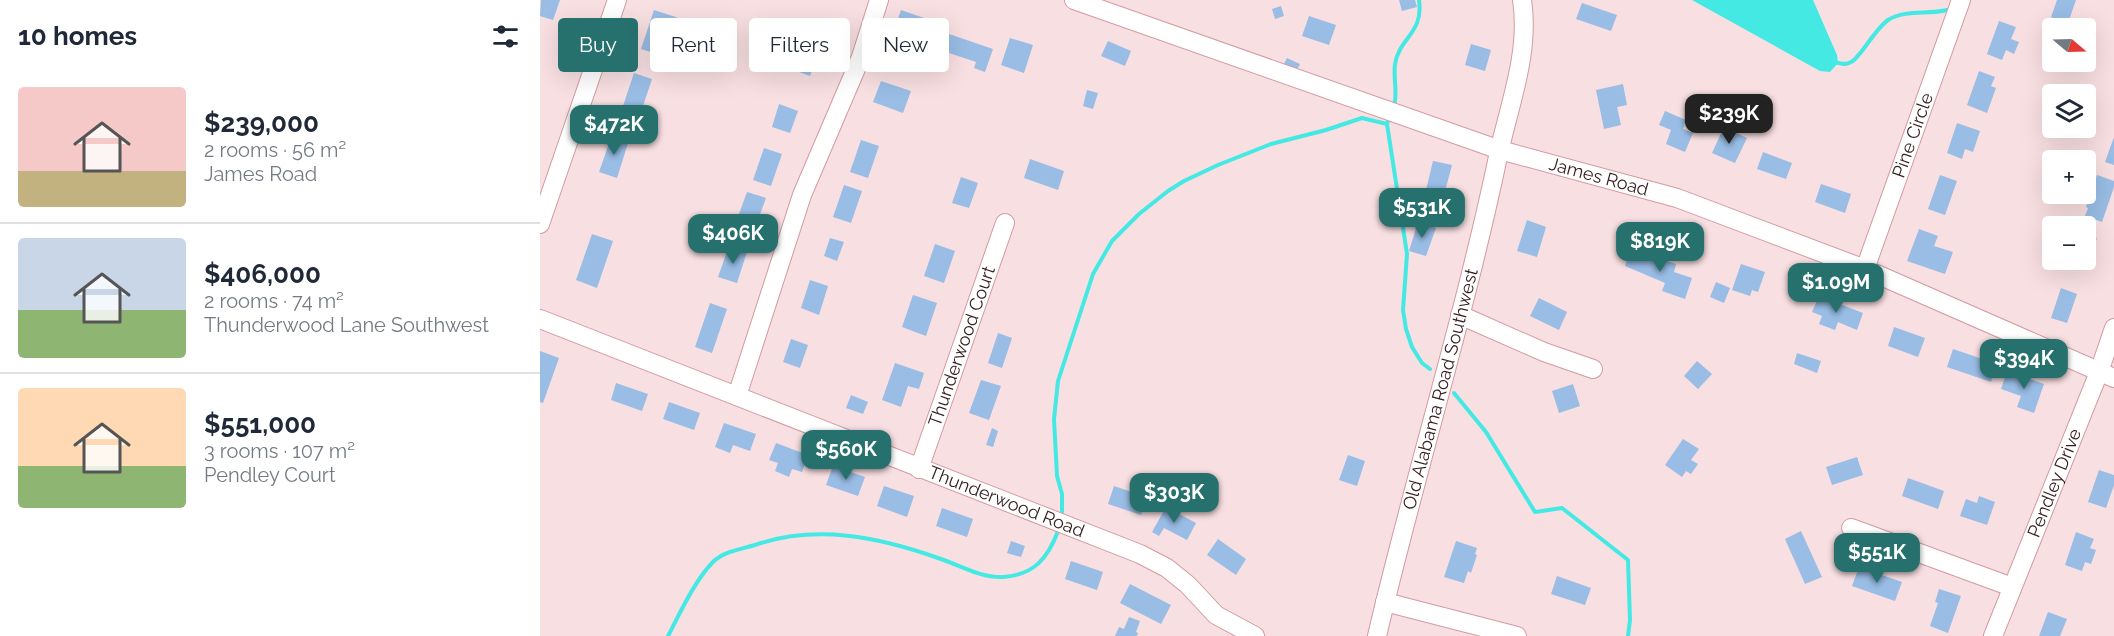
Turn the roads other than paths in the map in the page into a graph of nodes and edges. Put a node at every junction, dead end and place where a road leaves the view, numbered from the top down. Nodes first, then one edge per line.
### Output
1 (617, 0) edge
2 (879, 0) edge
3 (1522, 0) edge
4 (1960, 0) edge
5 (1079, 1) edge
6 (1500, 150) junction
7 (1005, 223) dead end
8 (540, 224) edge
9 (1865, 269) junction
10 (1460, 315) junction
11 (540, 319) edge
12 (2114, 328) edge
13 (1593, 369) dead end
14 (2106, 375) edge
15 (737, 396) junction
16 (920, 469) junction
17 (1851, 528) dead end
18 (2012, 587) junction
19 (1385, 602) junction
20 (1255, 636) edge
21 (1377, 636) edge
22 (1516, 636) edge
23 (1993, 636) edge

1 - 8 street
2 - 15 street
3 - 6 street, Old Alabama Road Southwest
4 - 9 street, Pine Circle
5 - 6 street, James Road
6 - 9 street, James Road
6 - 10 street, Old Alabama Road Southwest
7 - 16 street, Thunderwood Court
9 - 14 street, James Road
10 - 13 street
10 - 19 street, Old Alabama Road Southwest
11 - 15 street, Thunderwood Road
12 - 14 street, Pendley Drive
14 - 18 street, Pendley Drive
15 - 16 street, Thunderwood Road
16 - 20 street, Thunderwood Road
17 - 18 street
18 - 23 street, Pendley Drive
19 - 21 street, Old Alabama Road Southwest
19 - 22 street

